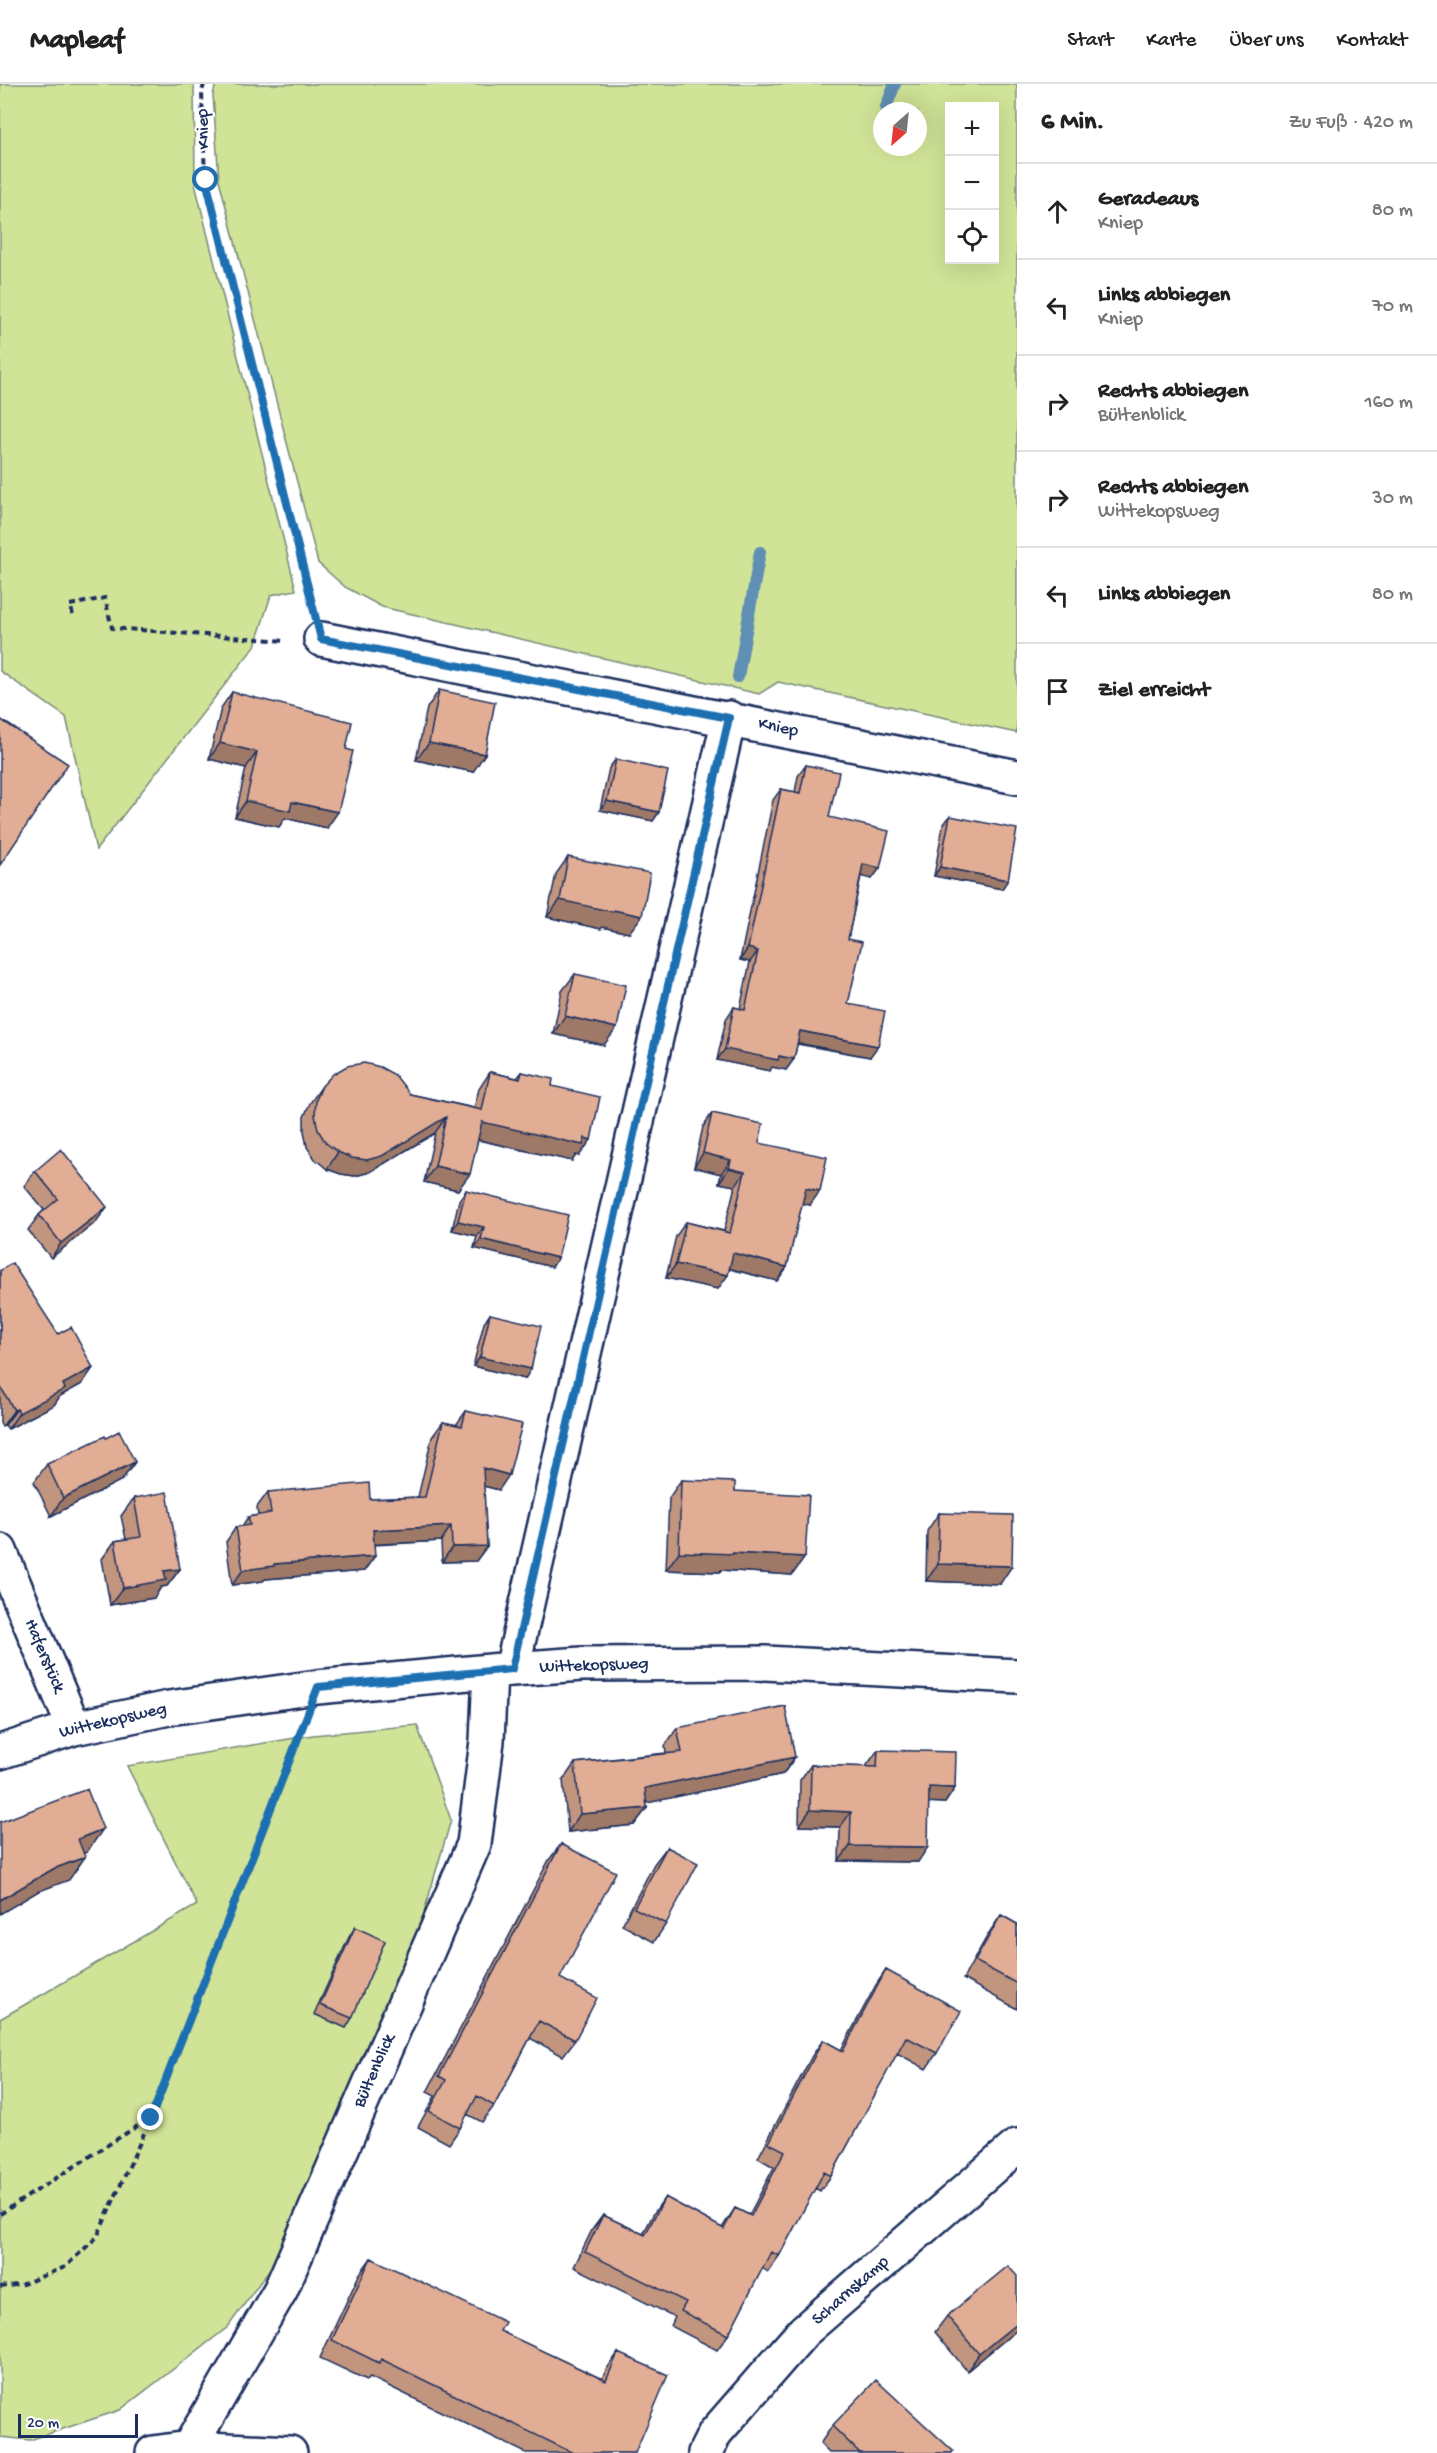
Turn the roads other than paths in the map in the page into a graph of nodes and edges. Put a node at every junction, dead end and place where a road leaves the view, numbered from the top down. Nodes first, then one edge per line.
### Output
1 (305, 640) road end
2 (729, 718) junction
3 (1017, 777) edge
4 (0, 1551) edge
5 (501, 1670) junction
6 (1017, 1676) edge
7 (74, 1728) junction
8 (0, 1752) edge
9 (1017, 2146) edge
10 (189, 2448) junction
11 (153, 2453) edge
12 (290, 2453) edge
13 (705, 2453) edge

1 - 2 street, Kniep
2 - 3 street, Kniep
2 - 5 street, Bültenblick
4 - 7 street, Haferstück
5 - 6 street, Wittekopsweg
5 - 7 street, Wittekopsweg
5 - 10 street, Bültenblick
7 - 8 street, Wittekopsweg
9 - 13 street, Scharnskamp
10 - 11 street
10 - 12 street

